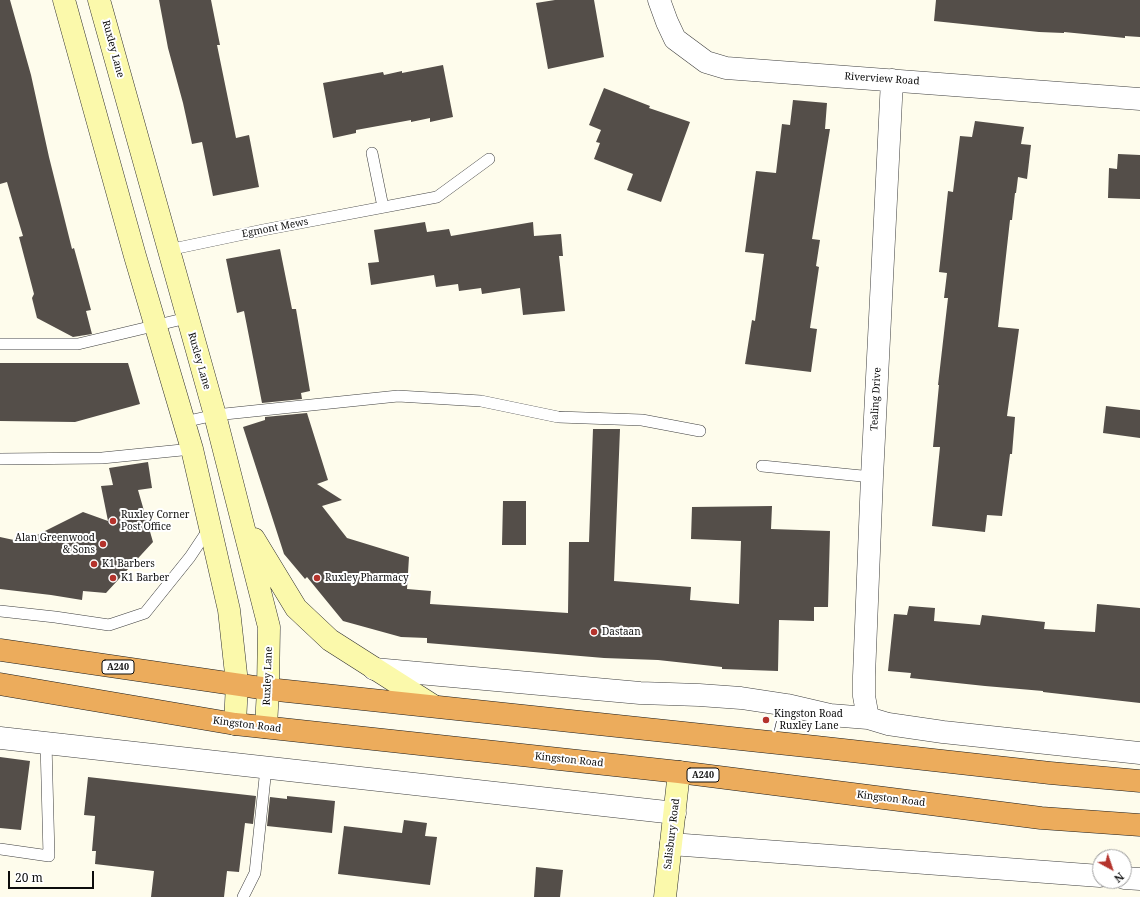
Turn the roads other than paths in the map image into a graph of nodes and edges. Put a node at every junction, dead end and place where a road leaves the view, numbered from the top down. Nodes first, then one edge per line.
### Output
1 (64, 0) edge
2 (99, 0) edge
3 (659, 0) edge
4 (892, 80) junction
5 (1140, 100) edge
6 (372, 153) dead end
7 (489, 159) dead end
8 (383, 207) junction
9 (168, 250) junction
10 (187, 318) junction
11 (155, 325) junction
12 (0, 344) edge
13 (215, 415) junction
14 (184, 422) junction
15 (700, 432) dead end
16 (192, 449) junction
17 (0, 459) edge
18 (762, 466) dead end
19 (872, 477) junction
20 (242, 521) junction
21 (210, 526) junction
22 (0, 611) edge
23 (0, 650) edge
24 (374, 669) junction
25 (237, 683) junction
26 (0, 684) edge
27 (268, 689) junction
28 (432, 706) junction
29 (868, 718) junction
30 (235, 724) junction
31 (266, 727) junction
32 (0, 738) edge
33 (46, 743) junction
34 (1140, 753) edge
35 (266, 768) junction
36 (679, 772) junction
37 (1140, 781) edge
38 (675, 813) junction
39 (1140, 825) edge
40 (671, 844) junction
41 (0, 849) edge
42 (1092, 875) edge
43 (243, 897) edge
44 (665, 897) edge

1 - 11 main road
2 - 9 main road, Ruxley Lane
3 - 4 street, Riverview Road
4 - 5 street, Riverview Road
4 - 19 street, Tealing Drive
6 - 8 lane
7 - 8 lane, Egmont Mews
8 - 9 lane, Egmont Mews
9 - 10 main road, Ruxley Lane
10 - 11 lane
10 - 13 main road, Ruxley Lane
11 - 12 lane
11 - 14 main road
13 - 14 lane
13 - 15 lane
13 - 20 main road, Ruxley Lane
14 - 16 main road
16 - 17 lane
16 - 21 main road
18 - 19 lane
19 - 29 street, Tealing Drive
20 - 24 main road
20 - 27 main road, Ruxley Lane
21 - 22 lane
21 - 25 main road
23 - 25 highway, A240
24 - 28 main road
24 - 29 street
25 - 27 highway, A240
25 - 30 main road
26 - 30 highway, Kingston Road / A240
27 - 28 highway, A240
27 - 31 main road, Ruxley Lane
28 - 37 highway, A240
29 - 34 street
30 - 31 highway, Kingston Road / A240
31 - 36 highway, Kingston Road / A240
32 - 33 street
33 - 35 street
33 - 41 lane
35 - 38 street
35 - 43 lane
36 - 38 main road, Salisbury Road
36 - 39 highway, Kingston Road / A240
38 - 40 main road, Salisbury Road
40 - 42 street
40 - 44 main road, Salisbury Road

